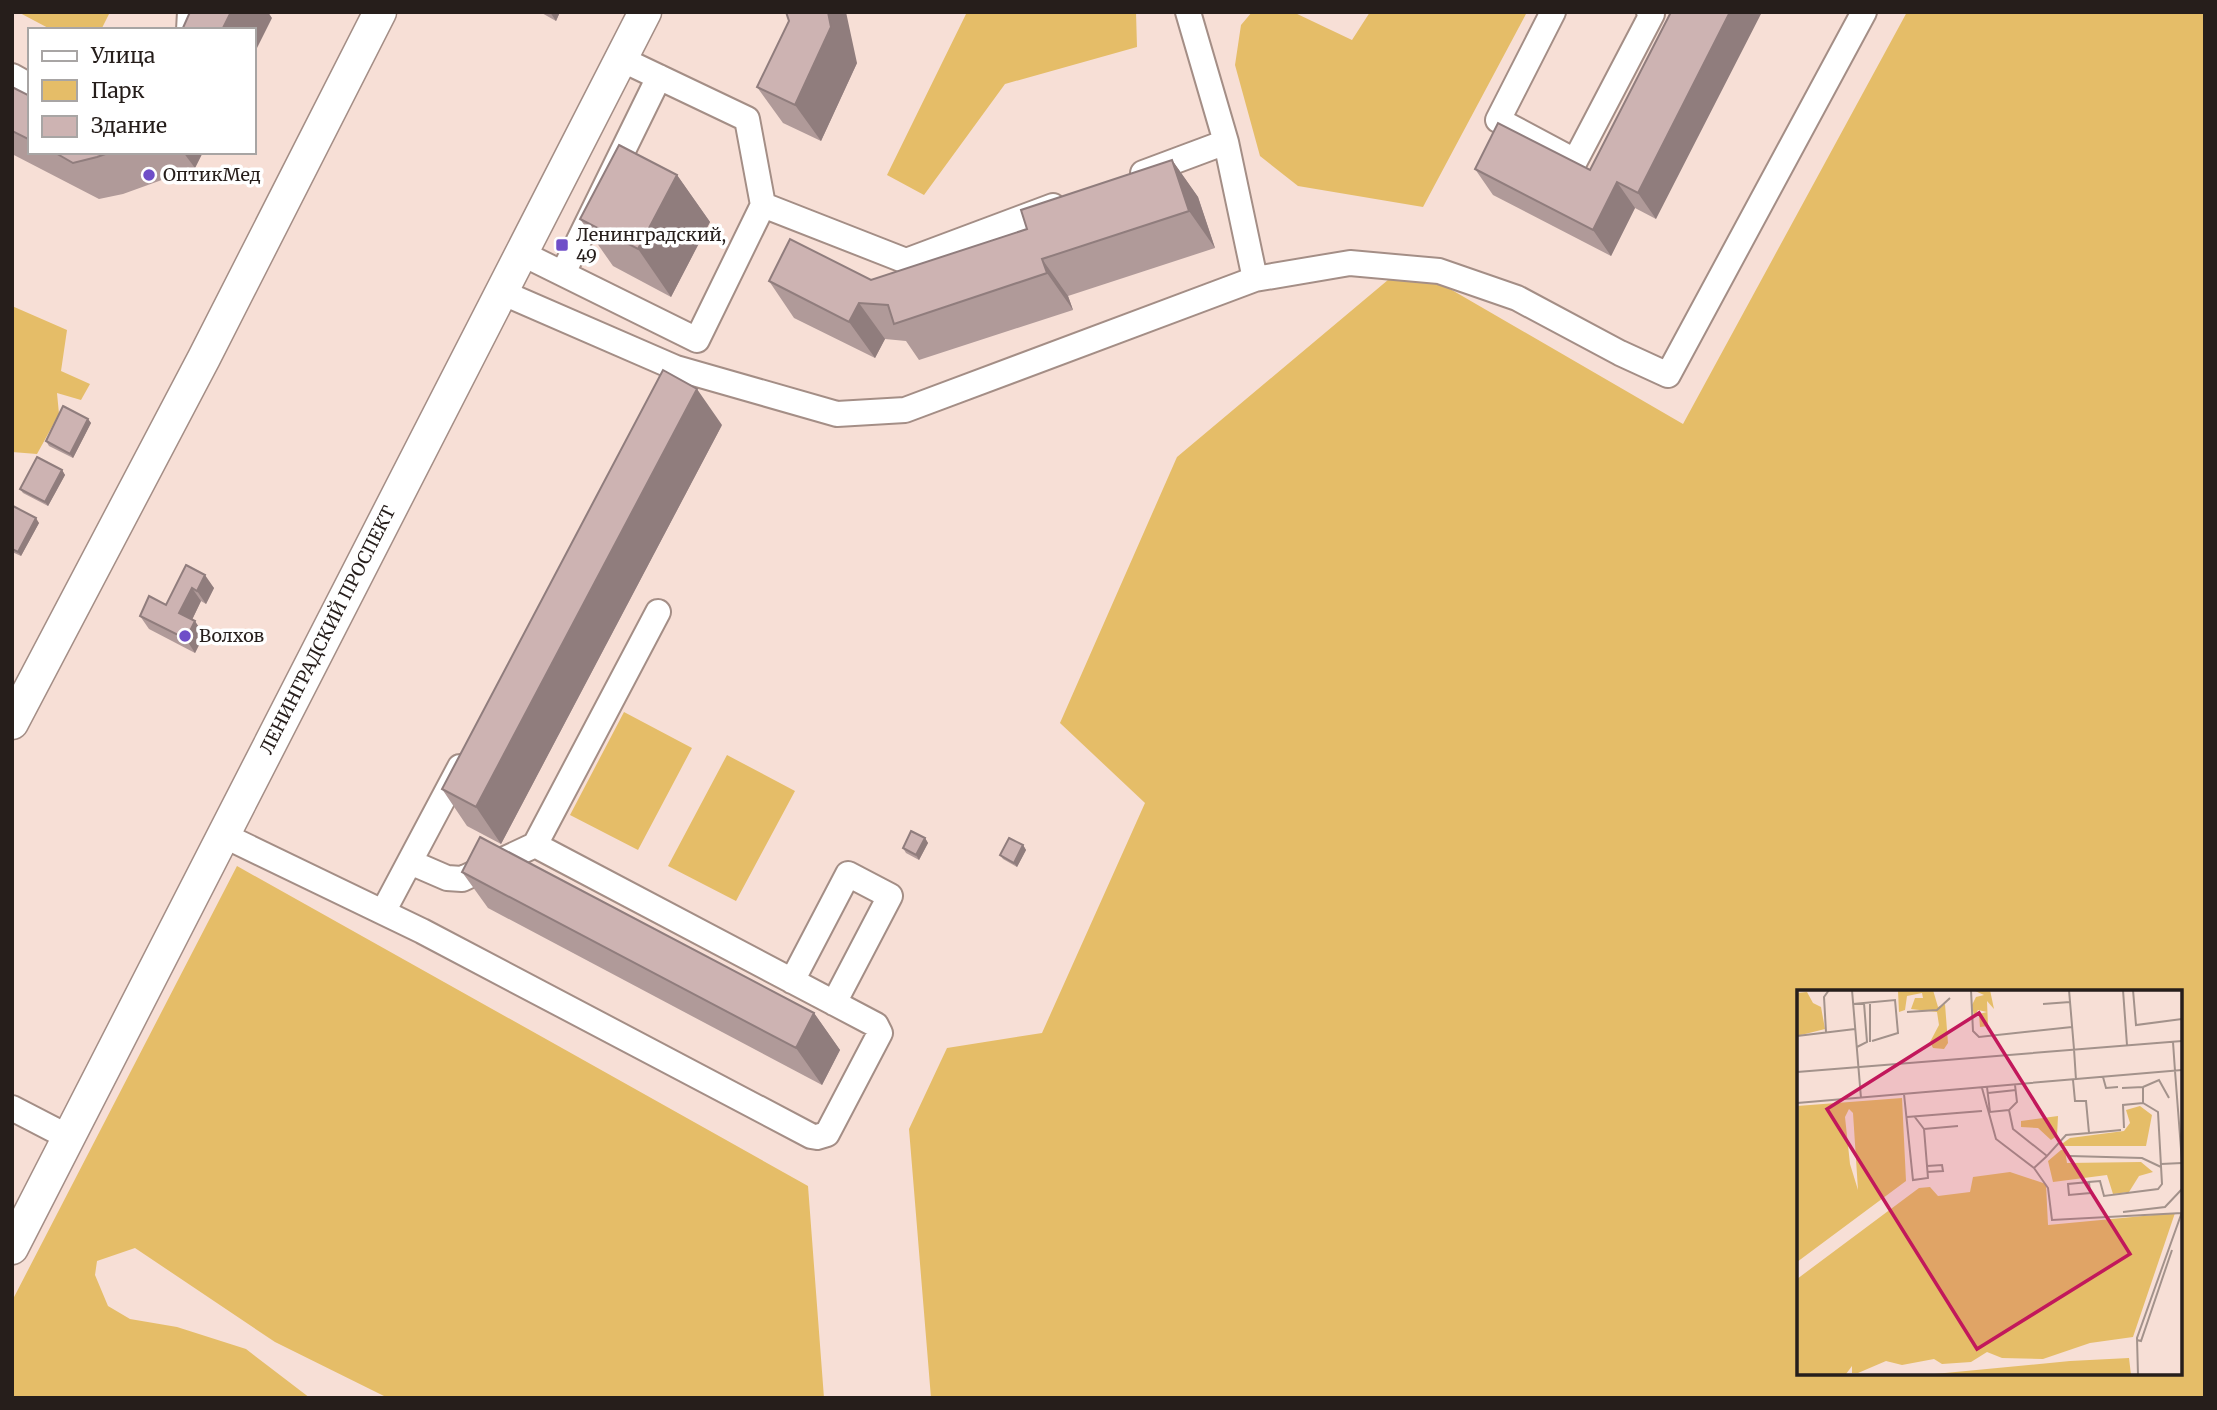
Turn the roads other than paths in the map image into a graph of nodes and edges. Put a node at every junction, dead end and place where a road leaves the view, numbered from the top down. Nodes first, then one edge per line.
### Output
1 (380, 12) edge
2 (645, 12) edge
3 (1188, 12) edge
4 (1553, 12) edge
5 (1649, 12) edge
6 (1864, 12) edge
7 (621, 59) junction
8 (12, 76) edge
9 (659, 77) junction
10 (28, 85) edge
11 (1226, 142) junction
12 (1124, 180) edge
13 (1073, 199) edge
14 (763, 205) junction
15 (521, 253) junction
16 (563, 273) junction
17 (1255, 279) junction
18 (502, 292) junction
19 (658, 612) dead end
20 (12, 723) edge
21 (467, 752) edge
22 (223, 835) junction
23 (535, 845) junction
24 (410, 862) junction
25 (383, 912) junction
26 (792, 981) junction
27 (834, 1003) junction
28 (12, 1108) edge
29 (68, 1137) junction
30 (12, 1248) edge

1 - 20 main road
2 - 7 main road, ЛЕНИНГРАДСКИЙ ПРОСПЕКТ
3 - 11 street
4 - 5 street
6 - 17 street
7 - 9 street
7 - 15 main road, ЛЕНИНГРАДСКИЙ ПРОСПЕКТ
8 - 10 street
9 - 14 street
9 - 16 street
11 - 12 street
11 - 17 street
13 - 14 street
14 - 16 street
15 - 16 street
15 - 18 main road, ЛЕНИНГРАДСКИЙ ПРОСПЕКТ
17 - 18 street
18 - 22 main road, ЛЕНИНГРАДСКИЙ ПРОСПЕКТ
19 - 23 street
21 - 24 street
22 - 25 street
22 - 29 main road, ЛЕНИНГРАДСКИЙ ПРОСПЕКТ
23 - 24 street
23 - 26 street
24 - 25 street
25 - 27 street
26 - 27 street
26 - 27 street
28 - 29 street
29 - 30 main road, ЛЕНИНГРАДСКИЙ ПРОСПЕКТ

